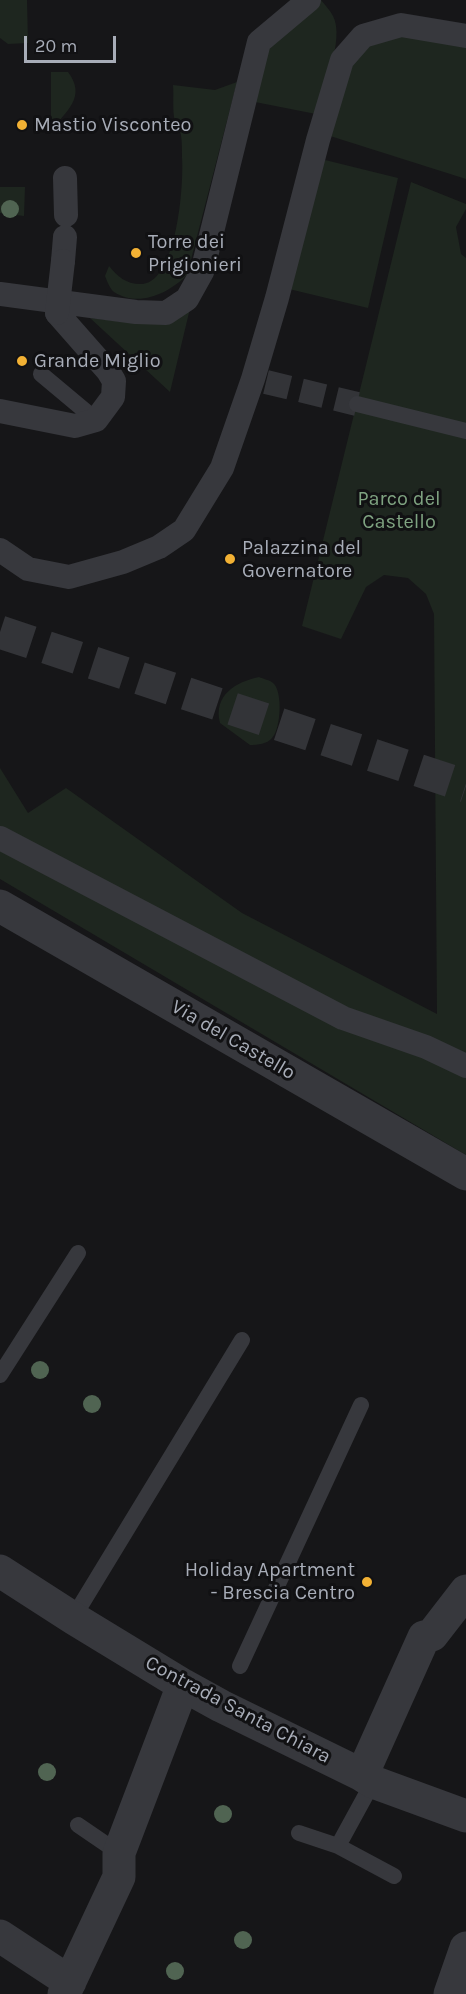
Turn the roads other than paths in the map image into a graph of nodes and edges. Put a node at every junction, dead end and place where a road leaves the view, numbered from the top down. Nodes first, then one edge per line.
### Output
1 (309, 0) edge
2 (466, 36) edge
3 (65, 178) dead end
4 (0, 294) edge
5 (41, 374) dead end
6 (357, 404) tunnel mouth
7 (0, 411) edge
8 (96, 420) junction
9 (466, 431) edge
10 (0, 549) edge
11 (0, 838) edge
12 (0, 906) edge
13 (466, 1066) edge
14 (466, 1174) edge
15 (78, 1253) dead end
16 (242, 1340) dead end
17 (0, 1375) edge
18 (361, 1405) dead end
19 (0, 1571) edge
20 (466, 1591) edge
21 (73, 1618) junction
22 (240, 1666) dead end
23 (183, 1685) junction
24 (368, 1779) junction
25 (466, 1816) edge
26 (78, 1825) dead end
27 (299, 1833) dead end
28 (338, 1846) junction
29 (119, 1853) junction
30 (394, 1876) dead end
31 (0, 1936) edge
32 (466, 1948) edge
33 (67, 1988) edge
34 (450, 1994) edge

1 - 4 street
2 - 10 street
3 - 8 street, bridge
5 - 8 lane
6 - 9 lane
7 - 8 street
11 - 13 street
12 - 14 street, Via del Castello
15 - 17 lane
16 - 21 lane
18 - 22 lane, Contrada Santa Chiara
19 - 21 street, Contrada Santa Chiara
20 - 24 street
21 - 23 street, Contrada Santa Chiara
23 - 24 street, Contrada Santa Chiara
23 - 29 street
24 - 25 street, Contrada Santa Chiara
24 - 28 lane
26 - 29 lane
27 - 28 lane
28 - 30 lane
29 - 33 street
31 - 33 street
32 - 34 street

